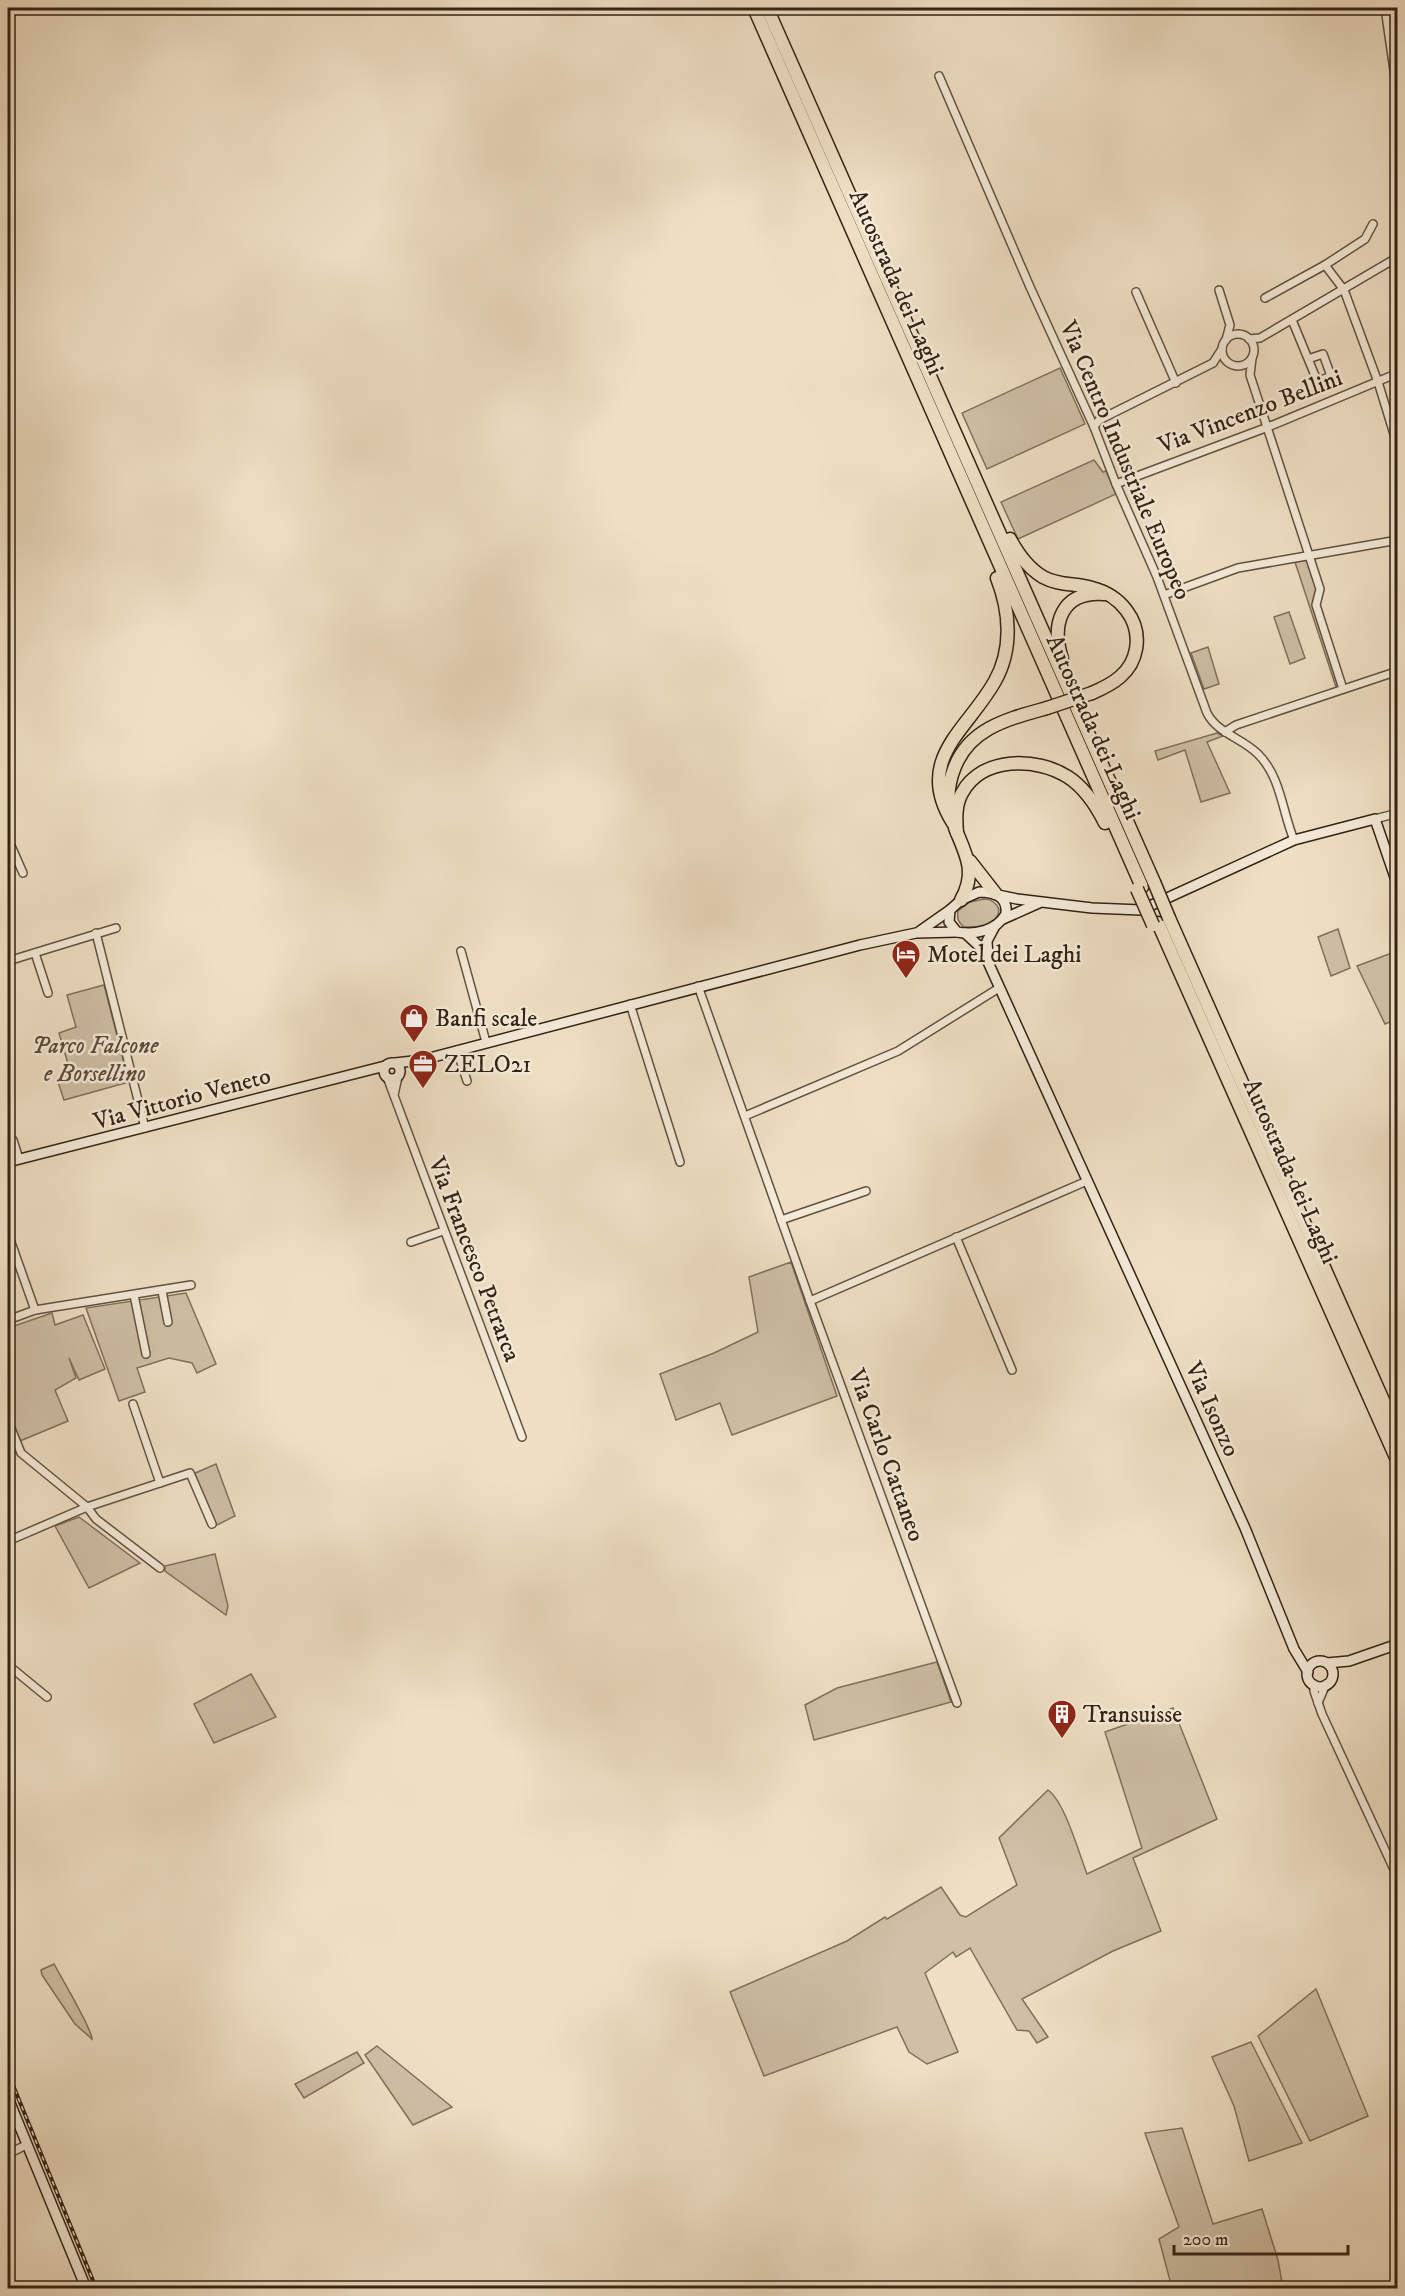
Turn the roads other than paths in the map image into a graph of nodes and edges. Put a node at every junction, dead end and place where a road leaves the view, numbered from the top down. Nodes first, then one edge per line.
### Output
1 (754, 8) edge
2 (767, 8) edge
3 (1385, 8) edge
4 (939, 76) dead end
5 (1398, 98) edge
6 (1373, 224) dead end
7 (1398, 257) edge
8 (1325, 265) junction
9 (1219, 290) dead end
10 (1344, 290) junction
11 (1136, 292) dead end
12 (1265, 298) dead end
13 (1292, 320) junction
14 (1230, 325) junction
15 (1240, 334) junction
16 (912, 335) junction
17 (1260, 338) junction
18 (1249, 339) junction
19 (1226, 340) junction
20 (1254, 348) junction
21 (1222, 350) junction
22 (1252, 358) junction
23 (1308, 359) dead end
24 (1214, 363) junction
25 (1228, 363) junction
26 (1238, 366) junction
27 (1398, 373) edge
28 (1250, 375) junction
29 (1378, 382) junction
30 (1176, 383) junction
31 (1094, 422) junction
32 (936, 423) junction
33 (1268, 427) junction
34 (1398, 447) edge
35 (1116, 484) junction
36 (1398, 540) edge
37 (1310, 556) junction
38 (1109, 594) junction
39 (1164, 595) junction
40 (1398, 671) edge
41 (1343, 689) junction
42 (1225, 732) junction
43 (1398, 813) edge
44 (1375, 819) junction
45 (955, 828) junction
46 (1135, 838) junction
47 (8, 839) edge
48 (1294, 840) junction
49 (966, 853) junction
50 (22, 873) dead end
51 (1398, 886) edge
52 (1139, 888) junction
53 (997, 894) junction
54 (961, 900) junction
55 (1042, 902) junction
56 (950, 910) junction
57 (999, 922) junction
58 (1160, 922) junction
59 (116, 928) dead end
60 (96, 933) junction
61 (916, 933) junction
62 (961, 933) junction
63 (461, 951) dead end
64 (35, 953) junction
65 (8, 961) edge
66 (988, 962) junction
67 (698, 986) junction
68 (999, 988) junction
69 (48, 993) dead end
70 (635, 1003) junction
71 (486, 1042) junction
72 (457, 1050) junction
73 (422, 1060) junction
74 (395, 1063) junction
75 (385, 1073) junction
76 (399, 1075) junction
77 (467, 1081) dead end
78 (394, 1095) junction
79 (745, 1116) junction
80 (145, 1128) junction
81 (13, 1140) dead end
82 (19, 1159) junction
83 (8, 1162) edge
84 (680, 1162) dead end
85 (1087, 1181) junction
86 (866, 1191) dead end
87 (781, 1220) junction
88 (443, 1231) junction
89 (8, 1234) edge
90 (956, 1237) junction
91 (411, 1242) dead end
92 (191, 1285) dead end
93 (162, 1291) junction
94 (134, 1295) junction
95 (810, 1302) junction
96 (35, 1310) junction
97 (8, 1320) edge
98 (168, 1323) dead end
99 (146, 1354) dead end
100 (1012, 1370) dead end
101 (133, 1404) dead end
102 (8, 1421) edge
103 (1398, 1434) edge
104 (522, 1437) dead end
105 (1398, 1462) edge
106 (160, 1483) junction
107 (87, 1507) junction
108 (212, 1524) dead end
109 (8, 1541) edge
110 (160, 1568) dead end
111 (1398, 1644) edge
112 (1298, 1656) junction
113 (1348, 1661) junction
114 (1315, 1662) junction
115 (1327, 1663) junction
116 (8, 1665) edge
117 (1308, 1672) junction
118 (1333, 1674) junction
119 (1314, 1684) junction
120 (1326, 1684) junction
121 (47, 1697) dead end
122 (957, 1703) dead end
123 (1318, 1703) junction
124 (1398, 1878) edge
125 (8, 2098) edge
126 (26, 2145) junction
127 (8, 2154) edge
128 (86, 2289) edge

1 - 32 highway, Autostrada dei Laghi
2 - 16 highway, Autostrada dei Laghi
3 - 5 street
4 - 31 street, Via Centro Industriale Europeo
6 - 8 street
7 - 10 street
8 - 10 street
8 - 12 street
9 - 14 street
10 - 13 street
10 - 29 street
11 - 30 street
13 - 17 street
13 - 23 street
14 - 15 street
14 - 19 street
15 - 18 street
15 - 19 street
16 - 38 highway
16 - 46 highway, Autostrada dei Laghi
17 - 18 street
17 - 20 street
18 - 20 street
19 - 21 street
20 - 22 street
21 - 24 street
21 - 25 street
22 - 26 street
22 - 28 street
24 - 25 street
24 - 30 street
25 - 26 street
26 - 28 street
27 - 29 street, Via Vincenzo Bellini
28 - 33 street
29 - 33 street, Via Vincenzo Bellini
29 - 34 street
30 - 31 street
31 - 35 street, Via Centro Industriale Europeo
32 - 45 highway
32 - 52 highway, Autostrada dei Laghi
33 - 35 street, Via Vincenzo Bellini
33 - 37 street
35 - 39 street, Via Centro Industriale Europeo
36 - 37 street
37 - 39 street
37 - 41 street
38 - 45 highway, bridge
38 - 46 highway
39 - 42 street, Via Centro Industriale Europeo
40 - 41 street
41 - 42 street
42 - 48 street, Via Centro Industriale Europeo
43 - 44 street
44 - 48 street
44 - 51 street
45 - 49 highway
45 - 52 highway
46 - 58 highway, Autostrada dei Laghi, bridge
47 - 50 street
48 - 55 street
49 - 53 highway
49 - 54 highway
52 - 58 highway, Autostrada dei Laghi
53 - 54 street
53 - 55 street
53 - 57 street
54 - 56 street
55 - 57 street
56 - 61 street
56 - 62 street
57 - 62 street
57 - 66 street, Via Isonzo
58 - 103 highway, Autostrada dei Laghi
58 - 105 highway, Autostrada dei Laghi
59 - 60 street
60 - 64 street
60 - 80 street
61 - 62 street
61 - 67 street
62 - 66 street, Via Isonzo
63 - 71 street
64 - 65 street
64 - 69 street
66 - 68 street, Via Isonzo
67 - 70 street
67 - 79 street, Via Carlo Cattaneo
68 - 79 street
68 - 85 street, Via Isonzo
70 - 71 street
70 - 84 street
71 - 72 street
72 - 73 street
72 - 77 street
73 - 74 street
73 - 76 street
74 - 75 street
74 - 76 street
75 - 76 street
75 - 78 street, Via Francesco Petrarca
75 - 80 street, Via Vittorio Veneto
76 - 78 street
78 - 88 street, Via Francesco Petrarca
79 - 87 street, Via Carlo Cattaneo
80 - 82 street, Via Vittorio Veneto
81 - 82 street
82 - 83 street, Via Vittorio Veneto
85 - 90 street
85 - 112 street, Via Isonzo
86 - 87 street
87 - 95 street, Via Carlo Cattaneo
88 - 91 street
88 - 104 street, Via Francesco Petrarca
89 - 96 street
90 - 95 street
90 - 100 street
92 - 93 street
93 - 94 street
93 - 98 street
94 - 96 street
94 - 99 street
95 - 122 street, Via Carlo Cattaneo
96 - 97 street
101 - 106 street
102 - 107 street
106 - 107 street
106 - 108 street
107 - 109 street
107 - 110 street
111 - 113 street
112 - 114 street
112 - 117 street, Via Isonzo
113 - 115 street
113 - 118 street
114 - 115 street
114 - 117 street
115 - 118 street
116 - 121 street
117 - 119 street
118 - 120 street
119 - 120 street
119 - 123 street
120 - 123 street
123 - 124 street
125 - 126 street
126 - 127 street
126 - 128 street

